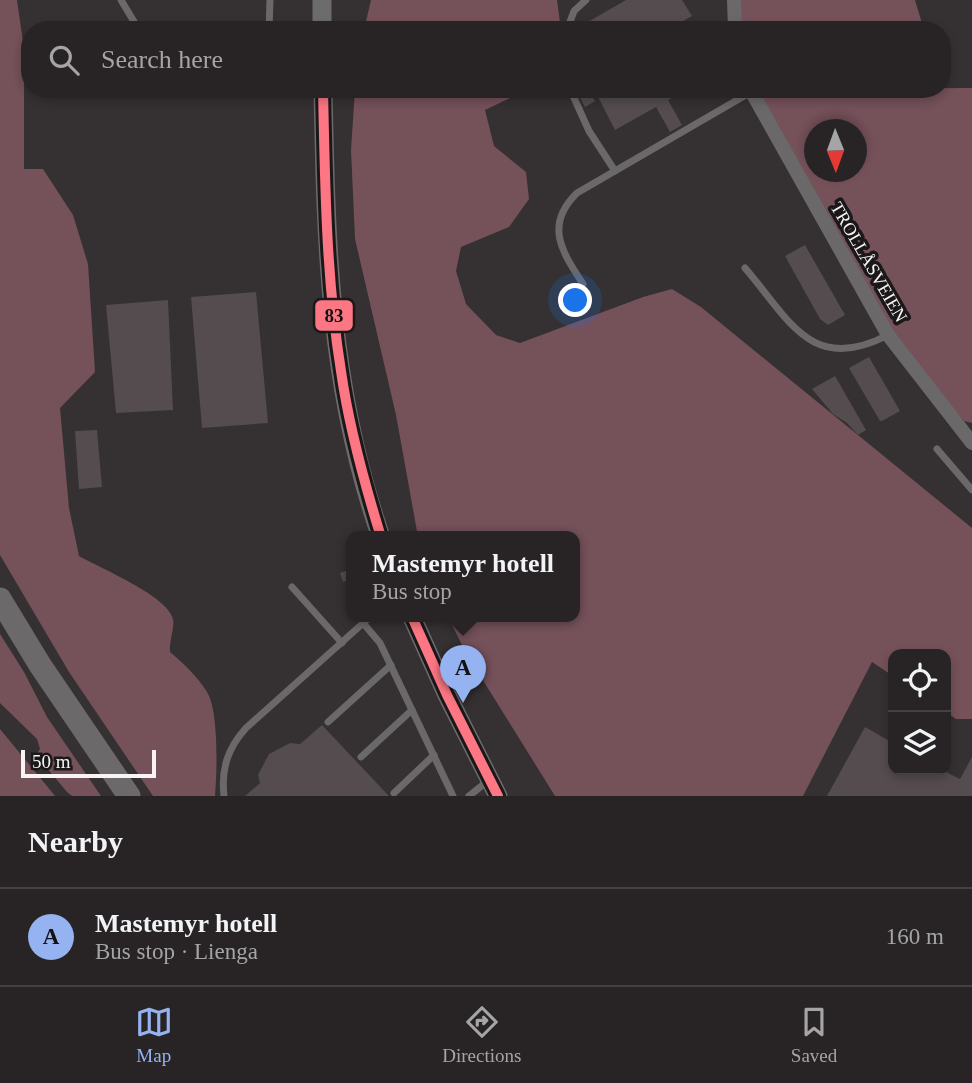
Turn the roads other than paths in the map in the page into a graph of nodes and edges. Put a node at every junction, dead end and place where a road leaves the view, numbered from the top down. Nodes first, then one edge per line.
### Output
1 (121, 0) edge
2 (270, 0) edge
3 (322, 0) edge
4 (586, 0) edge
5 (734, 0) edge
6 (134, 21) edge
7 (269, 21) edge
8 (322, 21) edge
9 (570, 21) edge
10 (735, 21) edge
11 (323, 98) edge
12 (574, 98) edge
13 (739, 98) edge
14 (755, 98) edge
15 (615, 171) junction
16 (744, 268) dead end
17 (583, 284) dead end
18 (888, 335) junction
19 (967, 430) edge
20 (972, 443) edge
21 (937, 449) dead end
22 (972, 490) edge
23 (379, 531) edge
24 (292, 587) dead end
25 (0, 599) edge
26 (413, 622) edge
27 (363, 623) joint
28 (342, 643) junction
29 (391, 665) junction
30 (412, 710) junction
31 (328, 722) dead end
32 (434, 755) junction
33 (361, 757) dead end
34 (494, 788) edge
35 (394, 793) dead end
36 (129, 796) edge
37 (224, 796) edge
38 (453, 796) edge
39 (469, 796) edge

1 - 6 lane
2 - 7 lane
3 - 8 street
4 - 9 lane
5 - 10 street
11 - 23 street
12 - 15 lane
13 - 15 lane
14 - 18 street, TROLLÅSVEIEN
15 - 17 lane
16 - 18 lane
18 - 19 street, TROLLÅSVEIEN
19 - 20 street, TROLLÅSVEIEN
21 - 22 lane
24 - 28 lane
25 - 36 main road
26 - 34 street
27 - 28 lane
27 - 29 lane
28 - 37 lane
29 - 30 lane
29 - 31 lane
30 - 32 lane
30 - 33 lane
32 - 35 lane
32 - 38 lane
34 - 39 lane

